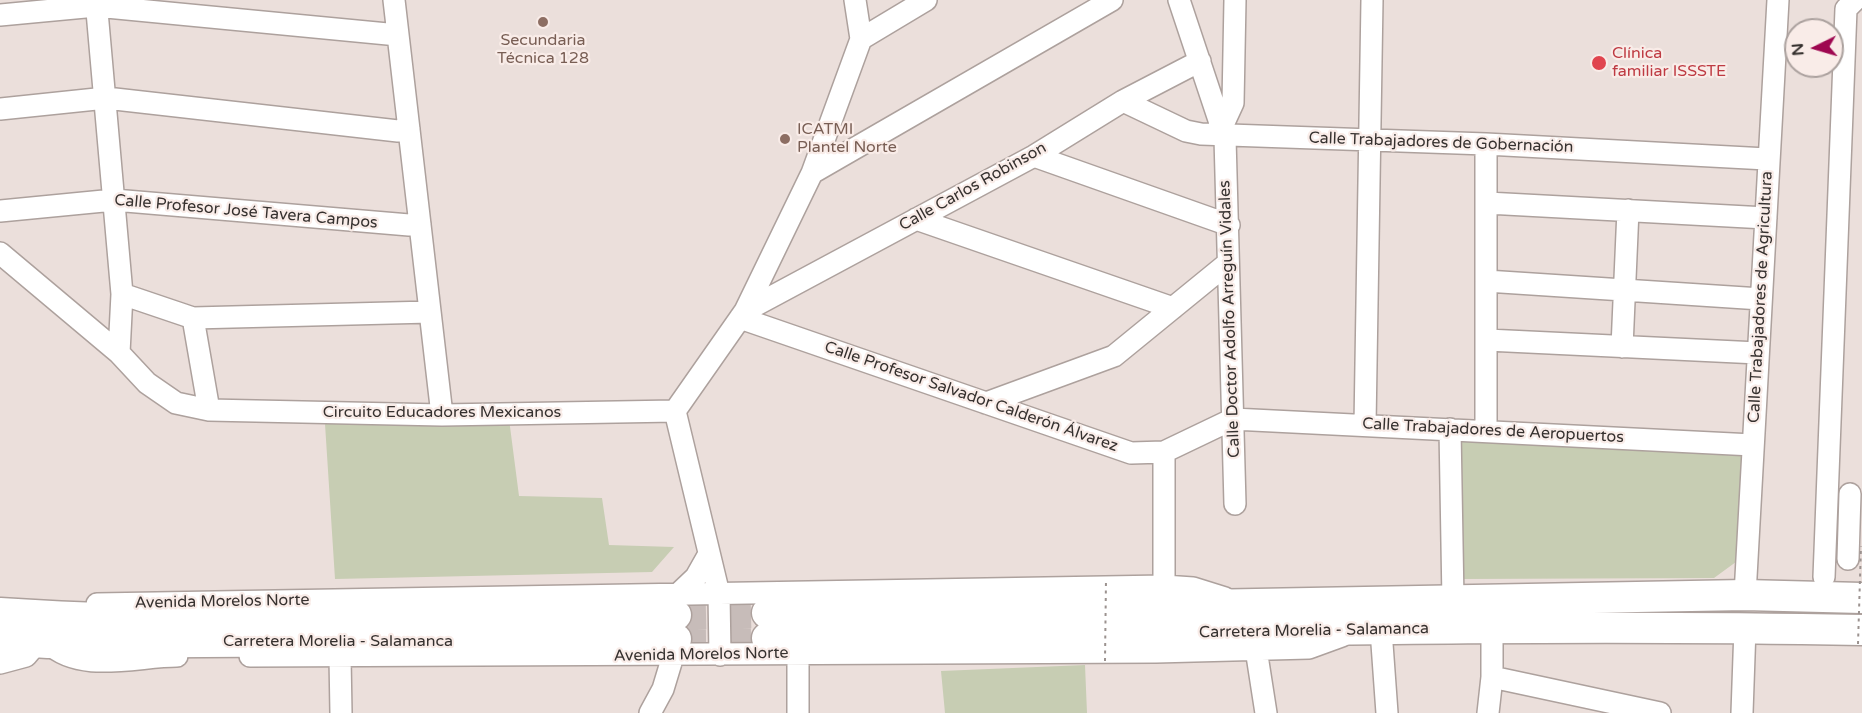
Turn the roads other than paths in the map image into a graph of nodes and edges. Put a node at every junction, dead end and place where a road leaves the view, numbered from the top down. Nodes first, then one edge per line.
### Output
1 (394, 0) edge
2 (855, 0) edge
3 (926, 0) edge
4 (1112, 0) edge
5 (1179, 0) edge
6 (1235, 0) edge
7 (1372, 0) edge
8 (1778, 0) edge
9 (1855, 0) edge
10 (96, 3) edge
11 (0, 15) edge
12 (398, 35) junction
13 (861, 39) junction
14 (1200, 61) junction
15 (106, 98) junction
16 (1123, 101) junction
17 (0, 109) edge
18 (409, 129) junction
19 (1223, 131) junction
20 (1369, 140) junction
21 (1486, 144) junction
22 (1034, 156) junction
23 (1767, 159) junction
24 (812, 173) junction
25 (114, 200) junction
26 (1486, 203) junction
27 (1628, 210) junction
28 (0, 211) edge
29 (1766, 218) junction
30 (916, 219) junction
31 (420, 224) junction
32 (1229, 225) junction
33 (0, 253) edge
34 (1228, 263) junction
35 (1486, 281) junction
36 (1624, 290) junction
37 (122, 294) junction
38 (1761, 299) junction
39 (1173, 308) junction
40 (430, 312) junction
41 (743, 314) junction
42 (193, 318) junction
43 (1486, 340) junction
44 (1622, 347) junction
45 (119, 353) junction
46 (1758, 353) junction
47 (986, 403) junction
48 (209, 410) junction
49 (675, 411) junction
50 (442, 415) junction
51 (1233, 419) junction
52 (1365, 424) junction
53 (1450, 429) junction
54 (1486, 430) junction
55 (1754, 445) junction
56 (1164, 452) junction
57 (1850, 494) dead end
58 (1235, 504) dead end
59 (709, 554) junction
60 (1857, 555) edge
61 (1164, 585) junction
62 (1824, 587) junction
63 (718, 594) junction
64 (1745, 595) junction
65 (1862, 598) edge
66 (1453, 601) junction
67 (1252, 605) junction
68 (0, 613) edge
69 (676, 626) junction
70 (1492, 626) junction
71 (1745, 628) junction
72 (1368, 631) junction
73 (47, 634) junction
74 (1860, 637) edge
75 (0, 640) edge
76 (1256, 649) junction
77 (798, 654) junction
78 (720, 655) junction
79 (340, 657) junction
80 (0, 663) edge
81 (1492, 677) junction
82 (341, 713) edge
83 (650, 713) edge
84 (798, 713) edge
85 (1266, 713) edge
86 (1387, 713) edge
87 (1488, 713) edge
88 (1660, 713) edge
89 (1742, 713) edge

1 - 12 street
2 - 13 street
3 - 13 street
4 - 24 street
5 - 14 street
6 - 19 street
7 - 20 street
8 - 23 street, Calle Trabajadores de Agricultura
9 - 62 street
10 - 11 street
10 - 12 street
10 - 15 street
12 - 18 street
13 - 24 street
14 - 16 street, Calle Carlos Robinson
14 - 19 street
15 - 17 street
15 - 18 street
15 - 25 street
16 - 19 street, Calle Trabajadores de Gobernación
16 - 22 street, Calle Carlos Robinson
18 - 31 street
19 - 20 street, Calle Trabajadores de Gobernación
19 - 32 street, Calle Doctor Adolfo Arreguín Vidales
20 - 21 street, Calle Trabajadores de Gobernación
20 - 52 street
21 - 23 street, Calle Trabajadores de Gobernación
21 - 26 street
22 - 30 street, Calle Carlos Robinson
22 - 32 street
23 - 29 street, Calle Trabajadores de Agricultura
24 - 41 street
25 - 28 street, Calle Profesor José Tavera Campos
25 - 31 street, Calle Profesor José Tavera Campos
25 - 37 street
26 - 27 street
26 - 35 street
27 - 29 street
27 - 36 street
29 - 38 street, Calle Trabajadores de Agricultura
30 - 39 street
30 - 41 street, Calle Carlos Robinson
31 - 40 street
32 - 34 street, Calle Doctor Adolfo Arreguín Vidales
33 - 45 street, Circuito Educadores Mexicanos
34 - 39 street
34 - 51 street, Calle Doctor Adolfo Arreguín Vidales
35 - 36 street
35 - 43 street
36 - 38 street
36 - 44 street
37 - 42 street
37 - 45 street
38 - 46 street, Calle Trabajadores de Agricultura
39 - 47 street
40 - 42 street
40 - 50 street
41 - 47 street, Calle Profesor Salvador Calderón Álvarez
41 - 49 street
42 - 48 street
43 - 44 street
43 - 54 street
44 - 46 street
45 - 48 street, Circuito Educadores Mexicanos
46 - 55 street, Calle Trabajadores de Agricultura
47 - 56 street, Calle Profesor Salvador Calderón Álvarez
48 - 50 street, Circuito Educadores Mexicanos
49 - 50 street, Circuito Educadores Mexicanos
49 - 59 street
51 - 52 street, Calle Trabajadores de Aeropuertos
51 - 56 street, Calle Profesor Salvador Calderón Álvarez
51 - 58 street, Calle Doctor Adolfo Arreguín Vidales
52 - 53 street, Calle Trabajadores de Aeropuertos
53 - 54 street, Calle Trabajadores de Aeropuertos
53 - 66 street
54 - 55 street, Calle Trabajadores de Aeropuertos
55 - 64 street, Calle Trabajadores de Agricultura
56 - 61 street
57 - 60 street
59 - 63 street
59 - 69 street
60 - 62 street
61 - 63 street, Avenida Morelos Norte
61 - 67 street, Avenida Morelos Norte
62 - 64 highway, Carretera Morelia - Salamanca
62 - 65 highway, Carretera Morelia - Salamanca
63 - 69 street, Avenida Morelos Norte
63 - 78 street
64 - 66 highway, Carretera Morelia - Salamanca
66 - 67 highway, Carretera Morelia - Salamanca
67 - 72 highway, Carretera Morelia - Salamanca
68 - 73 highway, Carretera Morelia - Salamanca
69 - 73 highway, Carretera Morelia - Salamanca
69 - 78 street, Avenida Morelos Norte
69 - 79 street, Avenida Morelos Norte
69 - 83 street
70 - 71 highway, Carretera Morelia - Salamanca
70 - 72 highway, Carretera Morelia - Salamanca
70 - 81 street
71 - 74 highway, Carretera Morelia - Salamanca
71 - 89 street
72 - 76 street, Avenida Morelos Norte
72 - 86 street
73 - 75 highway, Carretera Morelia - Salamanca
73 - 79 street, Avenida Morelos Norte
73 - 80 street
76 - 77 street, Avenida Morelos Norte
76 - 85 street
77 - 78 street, Avenida Morelos Norte
77 - 84 street
79 - 82 street
81 - 87 street
81 - 88 street

